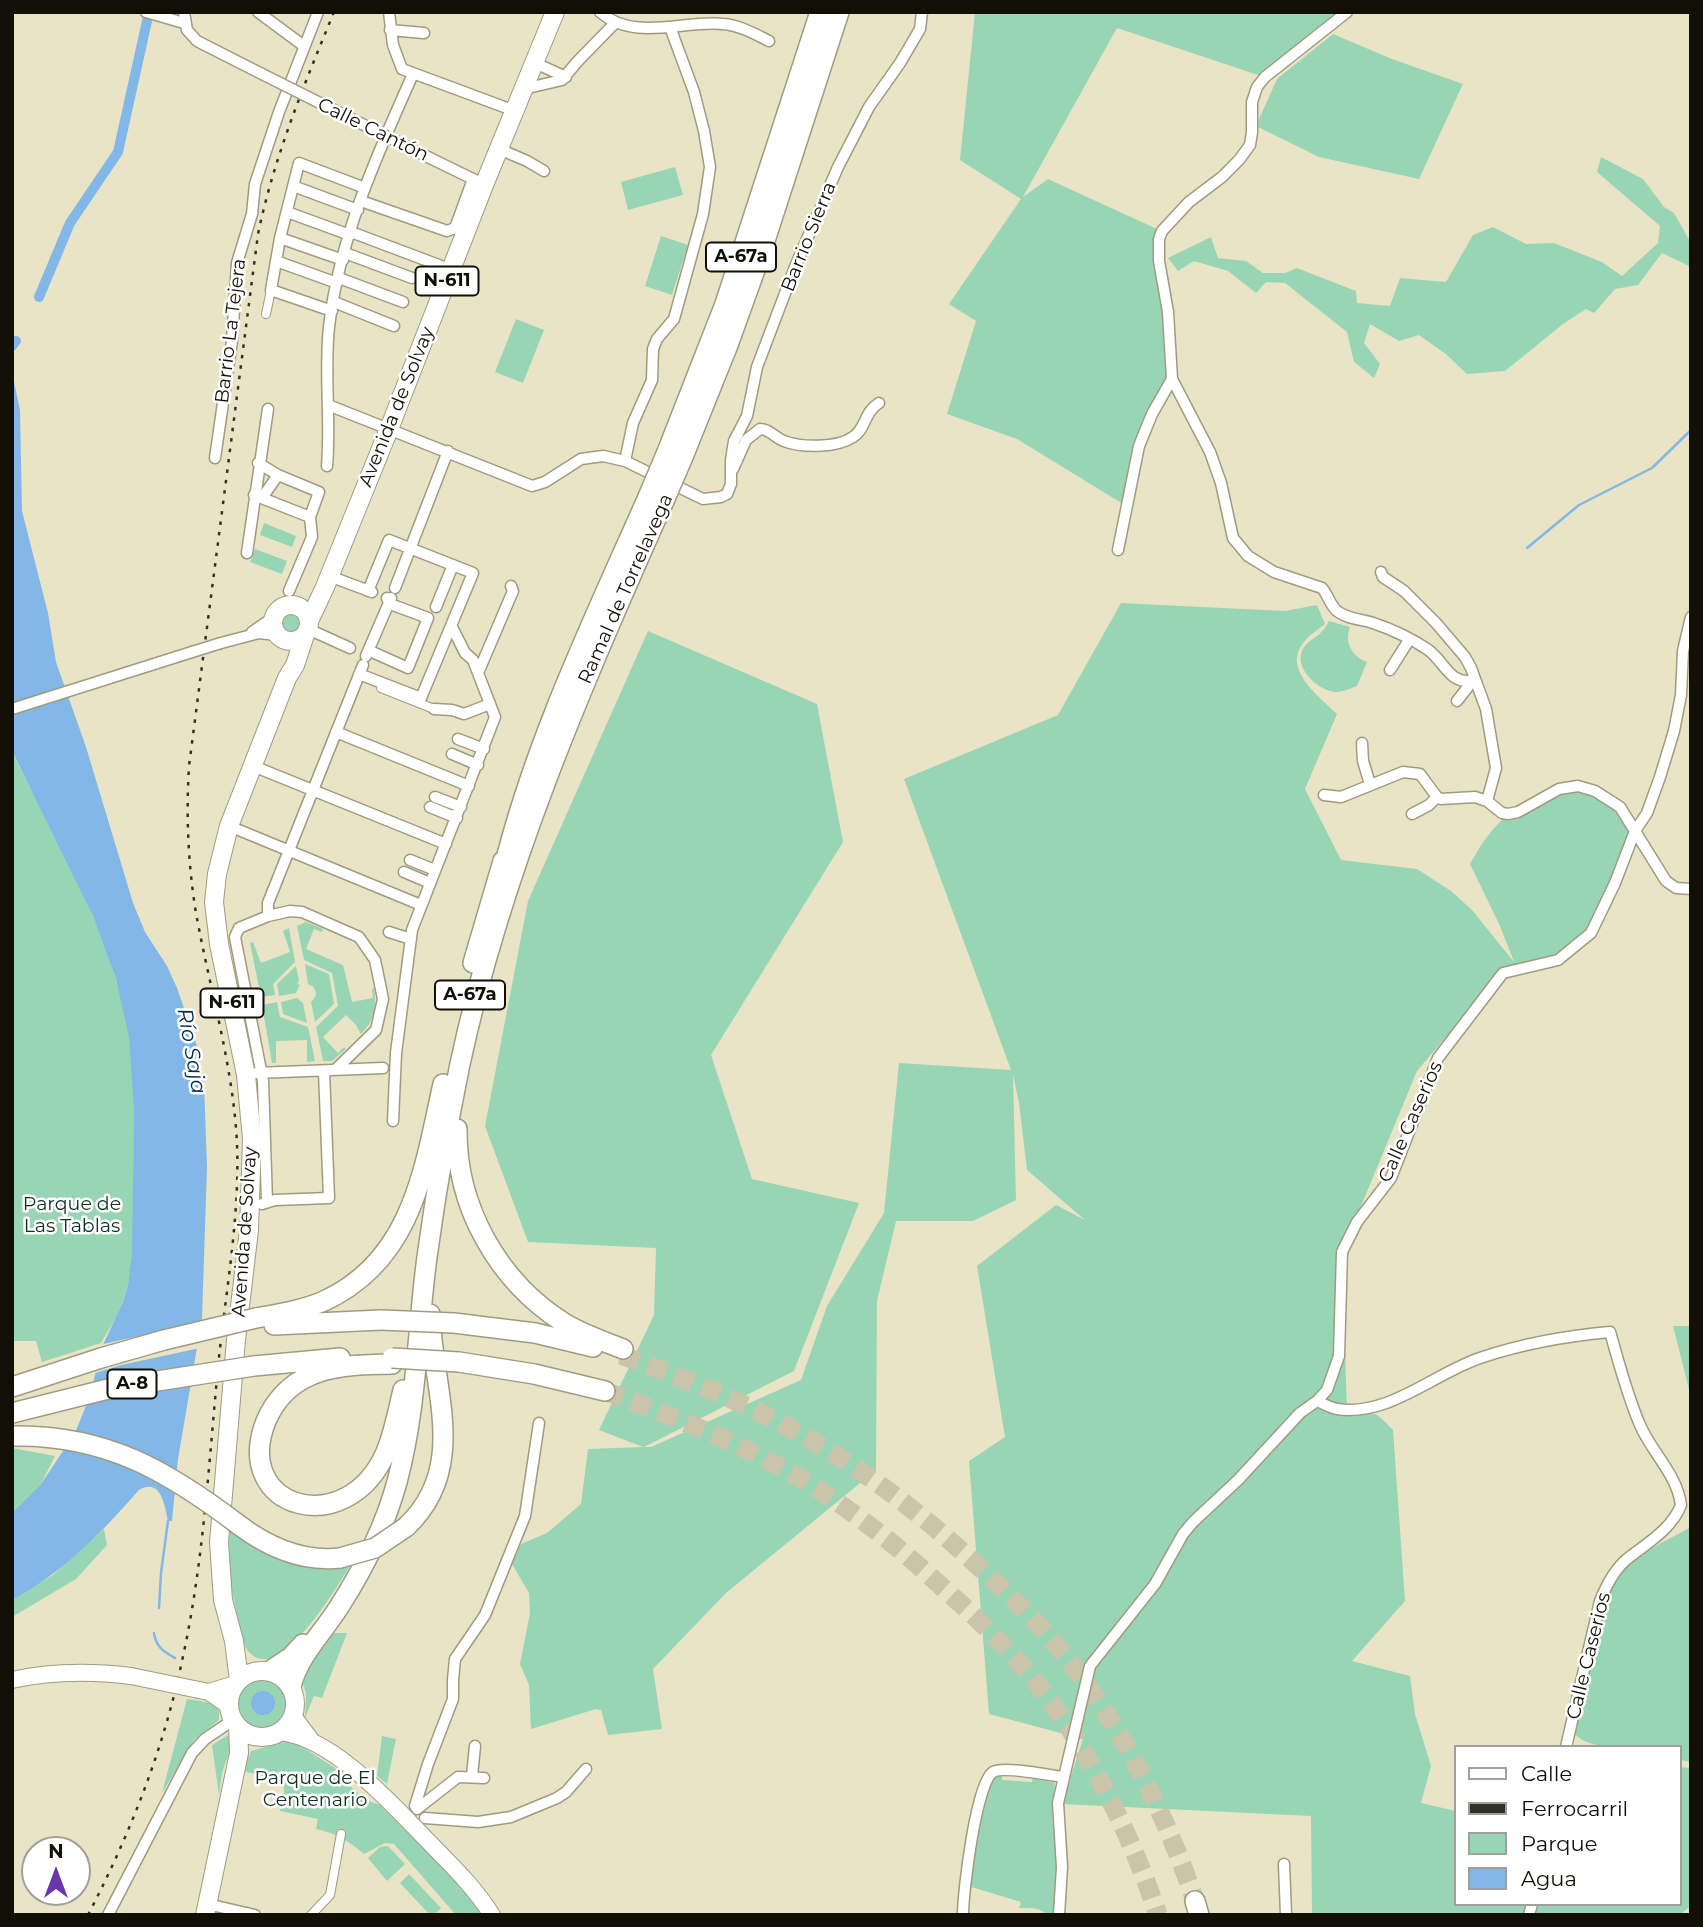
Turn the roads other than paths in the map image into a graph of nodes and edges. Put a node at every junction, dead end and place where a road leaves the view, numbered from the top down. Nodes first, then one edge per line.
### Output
1 (146, 12) edge
2 (258, 12) edge
3 (318, 12) edge
4 (388, 12) edge
5 (555, 12) edge
6 (600, 12) edge
7 (820, 12) edge
8 (839, 12) edge
9 (922, 12) edge
10 (1347, 12) edge
11 (184, 18) edge
12 (615, 23) junction
13 (670, 27) junction
14 (390, 30) junction
15 (424, 33) dead end
16 (769, 41) dead end
17 (304, 46) junction
18 (535, 63) junction
19 (413, 74) junction
20 (566, 77) junction
21 (526, 85) junction
22 (515, 111) junction
23 (499, 149) junction
24 (544, 171) dead end
25 (478, 182) junction
26 (293, 186) junction
27 (365, 188) junction
28 (359, 206) junction
29 (287, 212) junction
30 (350, 233) junction
31 (281, 238) junction
32 (344, 257) junction
33 (276, 261) junction
34 (452, 270) junction
35 (412, 278) dead end
36 (338, 280) junction
37 (271, 290) junction
38 (403, 302) dead end
39 (333, 307) junction
40 (266, 314) dead end
41 (394, 326) dead end
42 (1172, 379) junction
43 (879, 403) dead end
44 (328, 405) junction
45 (268, 409) dead end
46 (389, 429) junction
47 (448, 452) junction
48 (675, 455) junction
49 (215, 458) dead end
50 (625, 461) junction
51 (258, 463) junction
52 (327, 466) dead end
53 (278, 475) junction
54 (731, 475) junction
55 (258, 496) junction
56 (656, 499) junction
57 (310, 517) junction
58 (410, 548) junction
59 (1118, 550) dead end
60 (247, 554) dead end
61 (453, 565) junction
62 (1381, 572) dead end
63 (327, 582) junction
64 (511, 586) dead end
65 (391, 596) junction
66 (292, 598) junction
67 (433, 614) dead end
68 (275, 616) junction
69 (1691, 617) edge
70 (452, 626) junction
71 (307, 628) junction
72 (243, 636) junction
73 (281, 637) junction
74 (1409, 640) junction
75 (350, 648) dead end
76 (364, 662) junction
77 (1390, 670) dead end
78 (478, 673) junction
79 (287, 678) junction
80 (1472, 681) junction
81 (1457, 701) dead end
82 (490, 704) junction
83 (12, 709) edge
84 (434, 709) joint
85 (336, 732) junction
86 (458, 739) dead end
87 (1362, 743) dead end
88 (484, 749) junction
89 (452, 754) dead end
90 (478, 765) junction
91 (253, 766) junction
92 (550, 771) junction
93 (1370, 784) junction
94 (470, 786) junction
95 (313, 791) junction
96 (1324, 795) dead end
97 (1437, 797) junction
98 (1487, 801) junction
99 (461, 807) junction
100 (1412, 814) dead end
101 (457, 818) junction
102 (229, 826) junction
103 (1635, 831) junction
104 (446, 844) junction
105 (509, 844) junction
106 (288, 850) junction
107 (410, 860) dead end
108 (435, 870) junction
109 (404, 872) dead end
110 (430, 883) junction
111 (1691, 889) edge
112 (421, 905) junction
113 (268, 916) junction
114 (388, 932) dead end
115 (411, 939) junction
116 (383, 1068) dead end
117 (330, 1070) junction
118 (253, 1073) junction
119 (393, 1121) dead end
120 (258, 1205) junction
121 (432, 1229) junction
122 (256, 1323) junction
123 (397, 1364) junction
124 (12, 1387) edge
125 (605, 1391) tunnel mouth
126 (1317, 1401) junction
127 (12, 1413) edge
128 (539, 1423) dead end
129 (12, 1436) edge
130 (234, 1642) junction
131 (266, 1671) junction
132 (12, 1680) edge
133 (237, 1682) junction
134 (291, 1688) junction
135 (204, 1691) junction
136 (293, 1716) junction
137 (233, 1718) junction
138 (281, 1731) junction
139 (258, 1737) junction
140 (311, 1740) junction
141 (1566, 1745) edge
142 (475, 1746) dead end
143 (239, 1753) junction
144 (586, 1769) dead end
145 (472, 1776) junction
146 (1063, 1777) junction
147 (484, 1778) dead end
148 (397, 1808) junction
149 (419, 1811) junction
150 (341, 1834) dead end
151 (425, 1838) junction
152 (1284, 1864) dead end
153 (206, 1909) edge
154 (108, 1915) edge
155 (256, 1915) edge
156 (311, 1915) edge
157 (492, 1915) edge
158 (963, 1915) edge
159 (1059, 1915) edge
160 (1286, 1915) edge

1 - 11 street
2 - 17 street
3 - 17 street, Barrio La Tejera
4 - 14 street
5 - 18 highway, Avenida de Solvay / N-611
6 - 12 street
7 - 48 highway, Ramal de Torrelavega / A-67a
8 - 48 highway, Ramal de Torrelavega / A-67a
9 - 54 street, Barrio Sierra
10 - 42 street
11 - 25 street, Calle Cantón, bridge
12 - 13 street
12 - 20 street
13 - 16 street
13 - 50 street
14 - 15 street
14 - 19 street
17 - 49 street, Barrio La Tejera
18 - 20 street
18 - 21 highway, Avenida de Solvay / N-611
19 - 22 street
19 - 27 street
20 - 21 street
21 - 22 highway, Avenida de Solvay / N-611
22 - 23 highway, Avenida de Solvay / N-611
23 - 24 street
23 - 25 highway, Avenida de Solvay / N-611
25 - 28 street, Avenida de Solvay
25 - 34 highway, Avenida de Solvay / N-611
26 - 27 street
26 - 28 street
26 - 29 street
27 - 28 street
28 - 30 street
29 - 30 street
29 - 31 street
30 - 32 street
30 - 34 street
31 - 32 street
31 - 33 street
32 - 35 street
32 - 36 street
33 - 36 street
33 - 37 street
34 - 46 highway, Avenida de Solvay / N-611
36 - 38 street
36 - 39 street
37 - 39 street
37 - 40 street
39 - 41 street
39 - 44 street
42 - 59 street
42 - 74 street
43 - 54 street, Barrio Sierra
44 - 46 street
44 - 52 street
45 - 51 street
46 - 47 street
46 - 63 highway, Avenida de Solvay / N-611
47 - 50 street
47 - 58 street
48 - 56 highway, Ramal de Torrelavega / A-67a, bridge
50 - 54 street, Barrio Sierra
51 - 53 street
51 - 55 street
53 - 55 street
53 - 57 street
55 - 57 street
55 - 60 street
56 - 92 highway, Ramal de Torrelavega / A-67a
56 - 105 highway, Ramal de Torrelavega / A-67a
57 - 66 street
58 - 61 street
58 - 63 street
58 - 65 street
61 - 67 street
61 - 70 street
62 - 80 street
63 - 66 highway
63 - 71 highway, Avenida de Solvay / N-611
64 - 78 street
65 - 76 street
65 - 76 street
66 - 68 highway
66 - 71 highway
68 - 72 street
68 - 73 highway, N-611
69 - 103 street, Calle Caserios
70 - 76 street
70 - 78 street
71 - 73 highway
71 - 75 street
71 - 79 highway, Avenida de Solvay / N-611
72 - 73 street
72 - 83 street, bridge
73 - 79 highway, Avenida de Solvay / N-611
74 - 77 street
74 - 80 street
76 - 84 street
76 - 85 street
78 - 82 street
79 - 91 highway, Avenida de Solvay / N-611
80 - 81 street
80 - 98 street
82 - 84 street
82 - 88 street
85 - 94 street
85 - 95 street
86 - 88 street
87 - 93 street
88 - 90 street
89 - 90 street
90 - 94 street
91 - 95 street
91 - 102 highway, Avenida de Solvay / N-611
92 - 121 highway, Ramal de Torrelavega / A-67a
92 - 122 highway, bridge
93 - 96 street
93 - 97 street
94 - 99 street
95 - 104 street
95 - 106 street
97 - 98 street
97 - 100 street
98 - 103 street
99 - 101 street
99 - 101 street
101 - 104 street
102 - 106 street
102 - 118 highway, Avenida de Solvay / N-611
103 - 111 street
103 - 126 street, Calle Caserios
104 - 108 street
105 - 122 highway
105 - 123 highway, Ramal de Torrelavega / A-67a
106 - 112 street
106 - 113 street
107 - 108 street
108 - 110 street
109 - 110 street
110 - 112 street
112 - 115 street
113 - 117 street
113 - 118 street
114 - 115 street
115 - 119 street
116 - 117 street
117 - 118 street
117 - 120 street
118 - 120 highway, Avenida de Solvay / N-611
120 - 130 highway, Avenida de Solvay / N-611
121 - 129 highway, bridge
121 - 134 highway
122 - 124 highway, A-8, bridge
123 - 123 highway
123 - 125 highway, A-8, bridge
123 - 127 highway, A-8, bridge
123 - 131 highway
126 - 141 street, Calle Caserios
126 - 146 street, Calle Caserios
128 - 149 street
130 - 131 highway, N-611
130 - 133 highway, N-611
131 - 133 highway
131 - 134 highway, N-611
132 - 135 main road, bridge
133 - 135 main road
133 - 137 highway, N-611
134 - 136 highway
135 - 137 main road
136 - 138 highway
136 - 140 main road
137 - 139 highway
137 - 143 highway, N-611
137 - 154 street
138 - 139 highway
138 - 140 main road
139 - 143 highway
140 - 148 main road
142 - 145 street
143 - 153 highway, N-611
144 - 149 street
145 - 147 street
145 - 149 street
146 - 158 street
146 - 159 street, Calle Caserios
148 - 149 street
148 - 151 main road
149 - 151 street
150 - 156 street
151 - 157 main road
152 - 160 street
153 - 155 street

